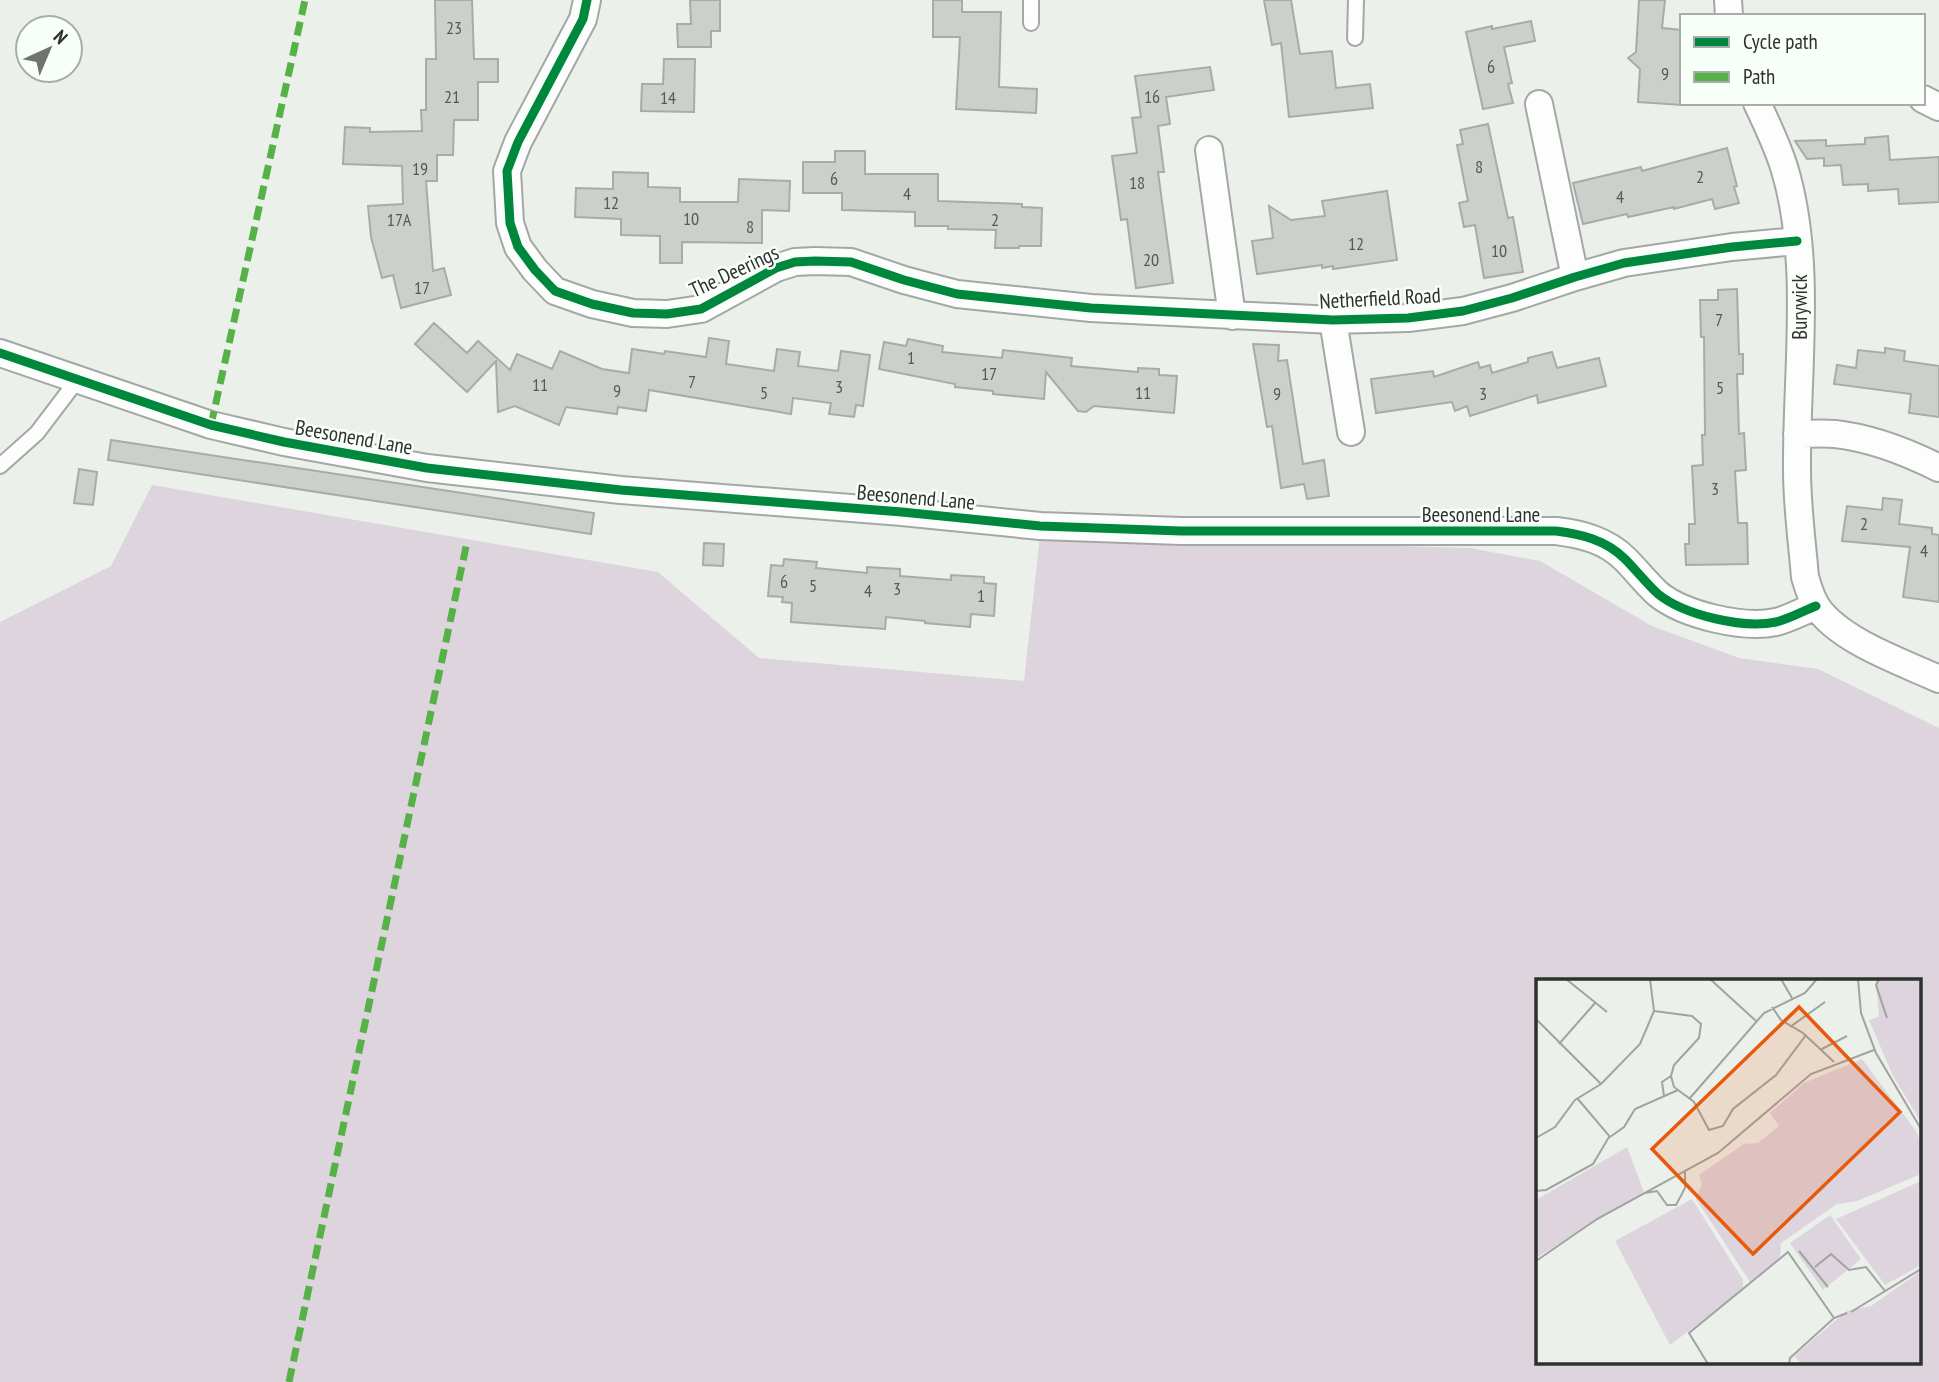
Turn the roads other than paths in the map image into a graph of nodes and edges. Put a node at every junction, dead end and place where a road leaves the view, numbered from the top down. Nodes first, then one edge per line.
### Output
1 (587, 0) edge
2 (1031, 0) edge
3 (1356, 0) edge
4 (1031, 23) dead end
5 (1354, 38) dead end
6 (1539, 104) dead end
7 (1758, 105) edge
8 (1209, 150) dead end
9 (1797, 241) junction
10 (1575, 277) junction
11 (957, 294) joint
12 (1232, 316) junction
13 (1333, 320) junction
14 (0, 353) edge
15 (78, 379) junction
16 (1350, 432) dead end
17 (1797, 434) junction
18 (0, 466) edge
19 (1939, 468) edge
20 (1816, 606) junction
21 (1939, 679) edge

1 - 11 street, The Deerings
2 - 4 lane
3 - 5 lane
6 - 10 street
7 - 9 street, Burywick
8 - 12 street
9 - 10 street, Netherfield Road
9 - 17 street, Burywick
10 - 13 street, Netherfield Road
11 - 12 street, Netherfield Road
12 - 13 street, Netherfield Road
13 - 16 street, Netherfield Road
14 - 15 street, Beesonend Lane
15 - 18 lane
15 - 20 street, Beesonend Lane
17 - 19 street
17 - 20 street, Burywick
20 - 21 street

